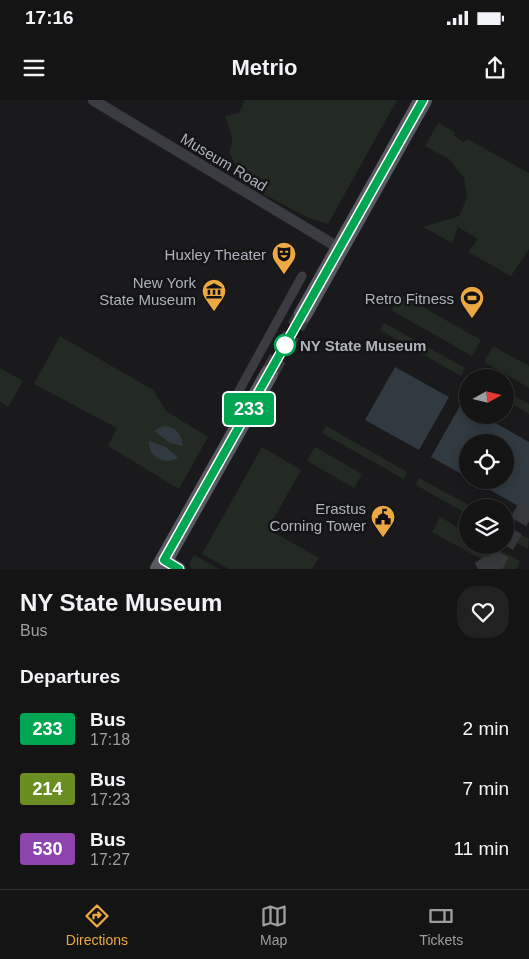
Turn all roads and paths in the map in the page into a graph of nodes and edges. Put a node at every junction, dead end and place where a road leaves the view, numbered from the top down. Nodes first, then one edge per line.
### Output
1 (93, 100) edge
2 (423, 100) edge
3 (339, 248) junction
4 (302, 276) dead end
5 (303, 314) tunnel mouth
6 (269, 374) tunnel mouth
7 (235, 398) dead end
8 (161, 565) edge
9 (179, 569) edge

1 - 3 street, Museum Road
2 - 3 main road
3 - 5 main road
4 - 7 street
6 - 8 main road
8 - 9 street

